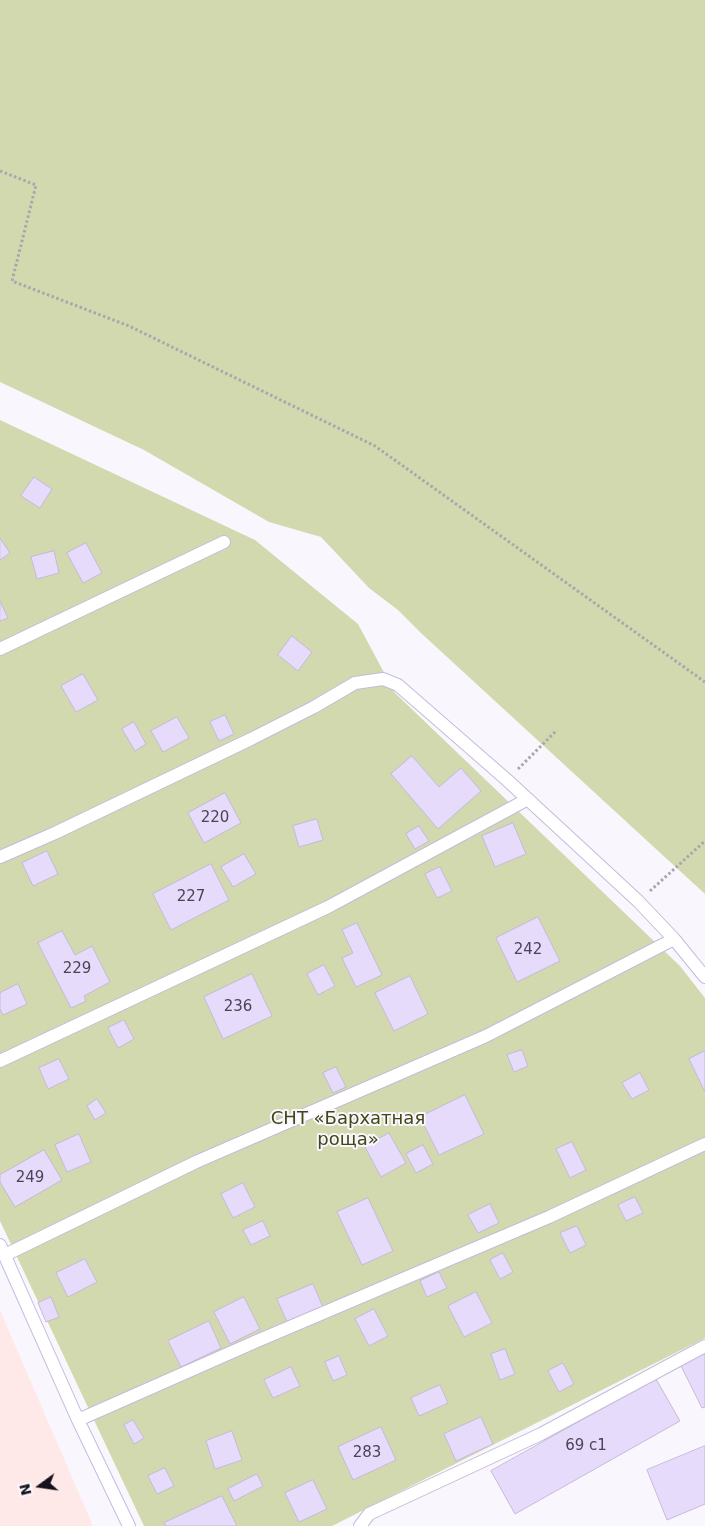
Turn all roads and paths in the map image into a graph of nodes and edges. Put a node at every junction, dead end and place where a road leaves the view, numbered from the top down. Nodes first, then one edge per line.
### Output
1 (0, 171) edge
2 (224, 542) dead end
3 (0, 649) edge
4 (705, 682) edge
5 (557, 730) dead end
6 (507, 780) junction
7 (528, 799) junction
8 (705, 841) edge
9 (0, 858) edge
10 (638, 901) junction
11 (674, 939) junction
12 (705, 977) edge
13 (0, 1060) edge
14 (705, 1144) edge
15 (2, 1250) edge
16 (705, 1346) edge
17 (78, 1420) junction
18 (129, 1526) edge
19 (360, 1526) edge

1 - 4 path
2 - 3 lane
5 - 6 path
6 - 7 lane
6 - 9 lane
7 - 10 lane
7 - 13 lane
8 - 10 path
10 - 11 lane
11 - 12 lane
11 - 15 lane
14 - 17 lane
15 - 17 lane
16 - 19 lane
17 - 18 lane

